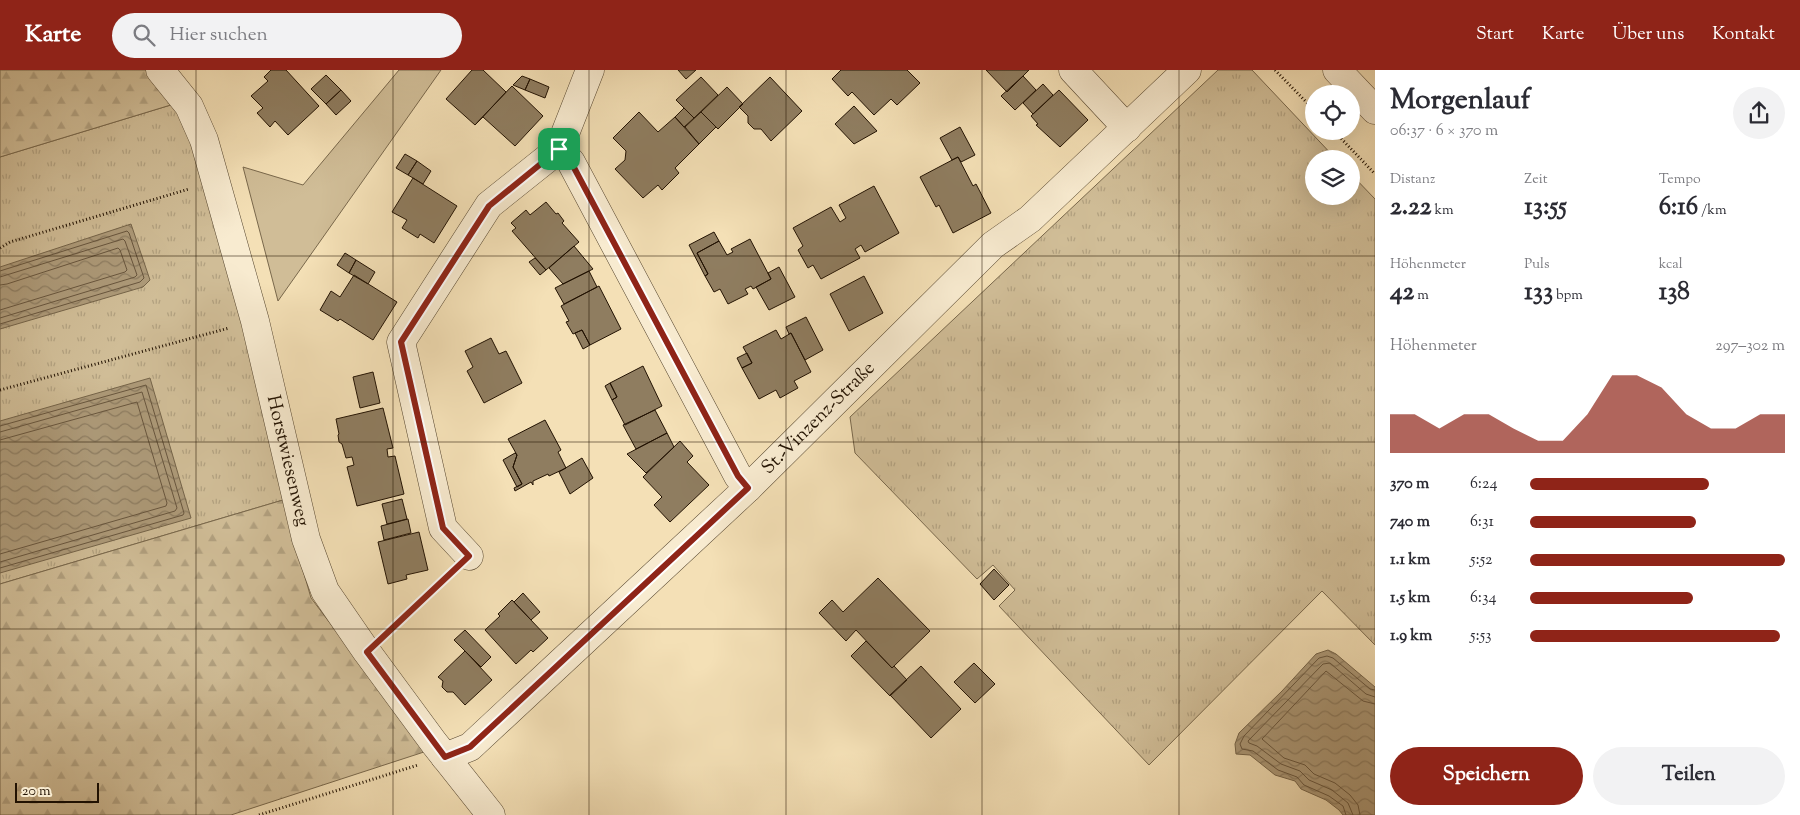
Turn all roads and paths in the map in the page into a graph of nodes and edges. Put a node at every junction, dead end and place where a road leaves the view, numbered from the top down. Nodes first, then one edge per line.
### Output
1 (160, 70) edge
2 (590, 70) edge
3 (1073, 70) edge
4 (1187, 70) edge
5 (1275, 70) edge
6 (1337, 70) edge
7 (1305, 101) edge
8 (1375, 110) edge
9 (1127, 128) junction
10 (1343, 140) edge
11 (559, 149) junction
12 (1375, 174) edge
13 (216, 181) junction
14 (0, 248) edge
15 (255, 321) junction
16 (0, 390) edge
17 (748, 488) junction
18 (469, 556) joint
19 (367, 652) junction
20 (445, 757) junction
21 (259, 815) edge
22 (491, 815) edge

1 - 13 street, Horstwiesenweg
2 - 11 street
3 - 9 street
4 - 9 street, St.-Vinzenz-Straße
5 - 7 path
6 - 8 street
9 - 17 street, St.-Vinzenz-Straße
10 - 12 path
11 - 17 street
11 - 18 street
13 - 14 path
13 - 15 street, Horstwiesenweg
15 - 16 path
15 - 19 street, Horstwiesenweg
17 - 20 street, St.-Vinzenz-Straße
18 - 19 path
19 - 20 street, Horstwiesenweg
20 - 21 path
20 - 22 street, Horstwiesenweg

